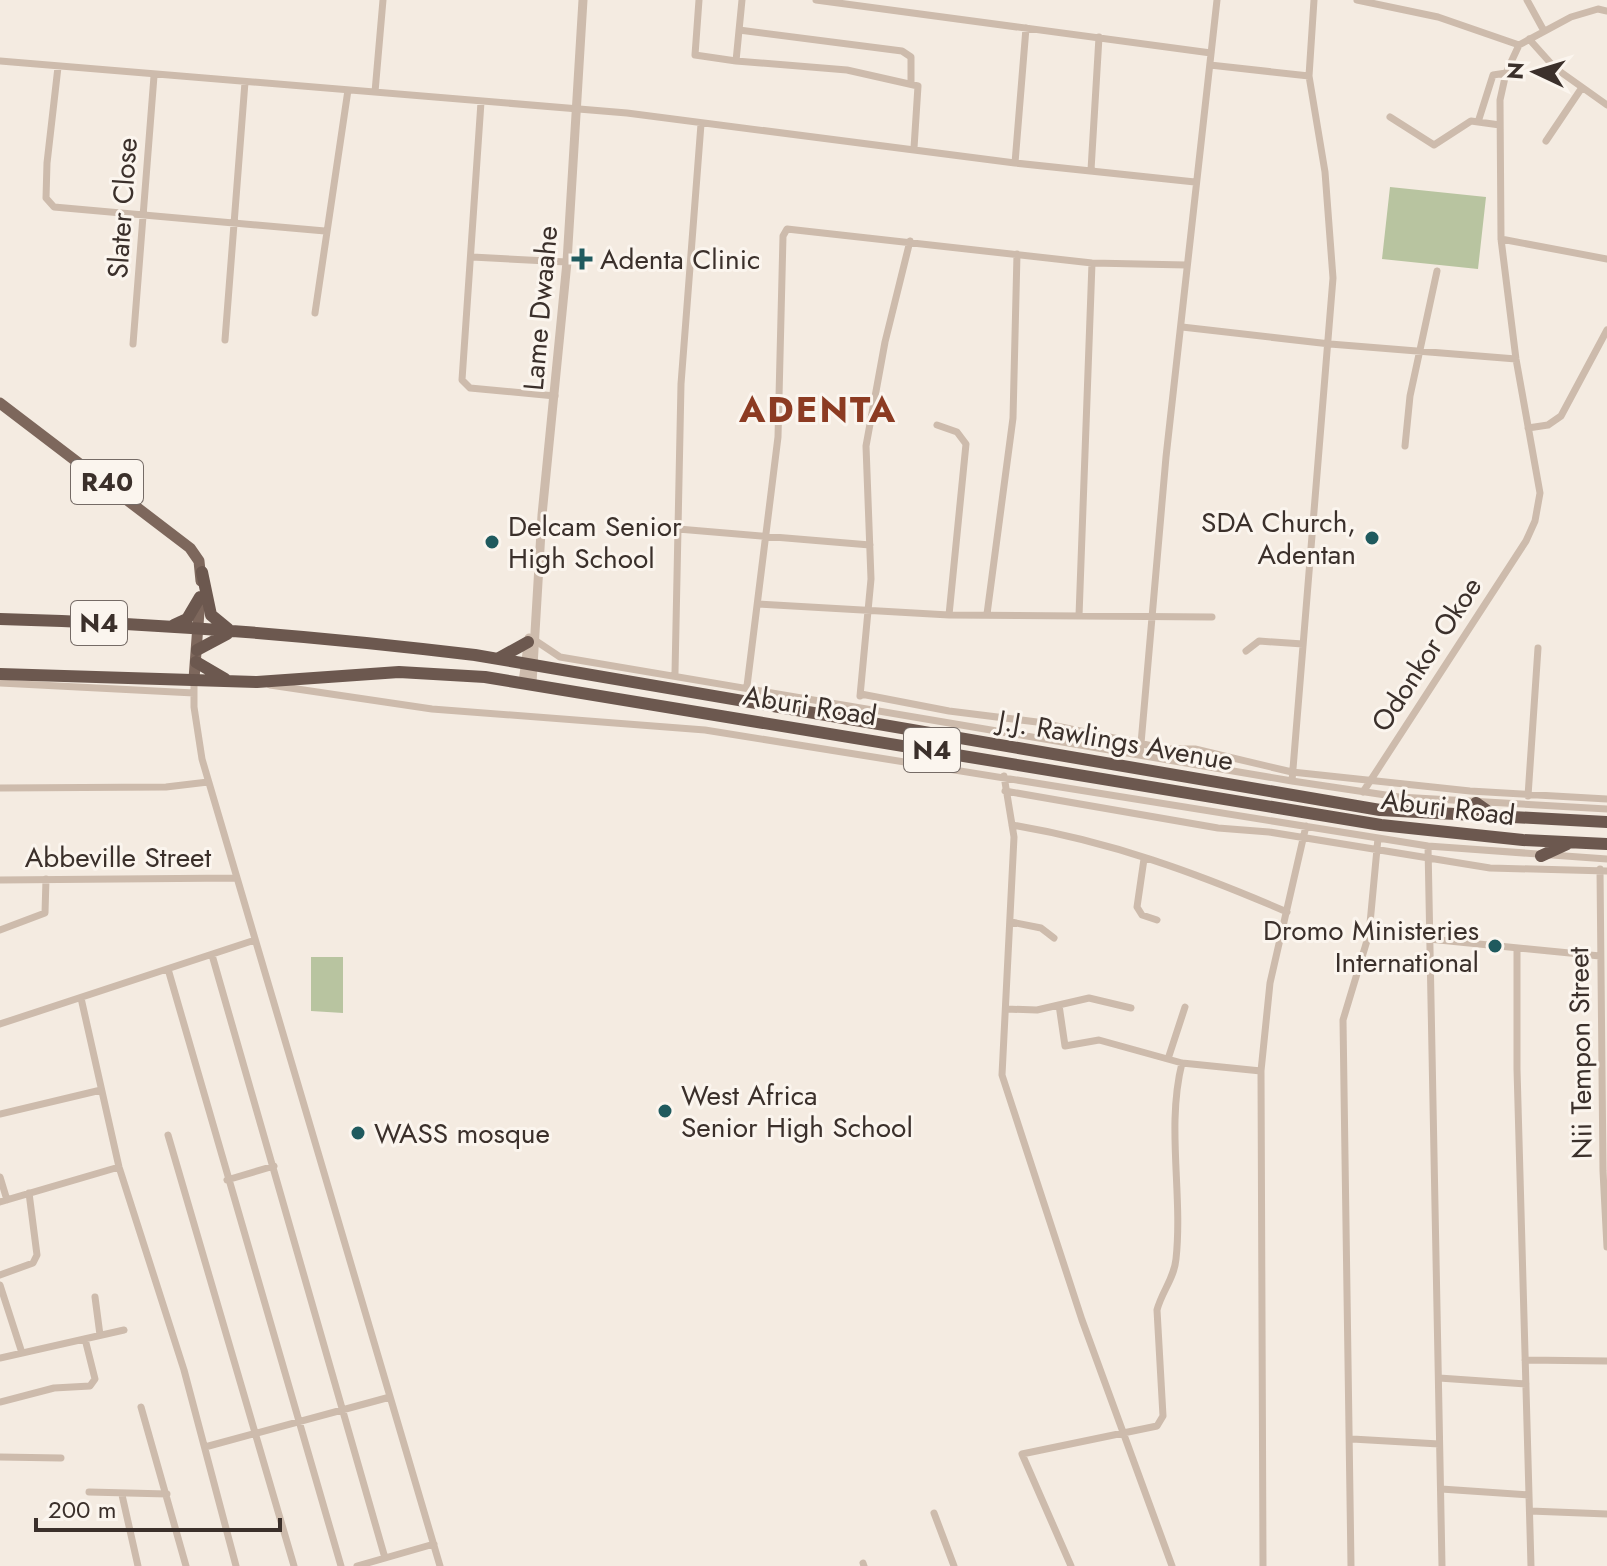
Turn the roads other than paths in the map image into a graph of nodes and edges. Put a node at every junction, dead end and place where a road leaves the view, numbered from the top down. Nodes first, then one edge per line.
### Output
1 (383, 0) edge
2 (583, 0) edge
3 (699, 0) edge
4 (742, 0) edge
5 (816, 0) edge
6 (1217, 0) edge
7 (1314, 0) edge
8 (1357, 0) edge
9 (1527, 0) edge
10 (1607, 11) edge
11 (1026, 28) junction
12 (739, 30) junction
13 (1544, 31) junction
14 (1099, 37) junction
15 (1529, 39) junction
16 (1519, 45) junction
17 (1211, 53) junction
18 (0, 61) edge
19 (736, 61) junction
20 (1210, 65) junction
21 (58, 67) junction
22 (1506, 73) junction
23 (154, 76) junction
24 (1309, 76) junction
25 (245, 82) junction
26 (911, 83) junction
27 (1581, 89) junction
28 (348, 90) junction
29 (375, 92) junction
30 (481, 102) junction
31 (1607, 105) edge
32 (575, 108) junction
33 (1390, 117) dead end
34 (1479, 119) junction
35 (701, 124) junction
36 (1500, 125) junction
37 (1546, 141) dead end
38 (914, 148) junction
39 (1015, 163) junction
40 (1091, 170) junction
41 (1195, 182) junction
42 (145, 215) junction
43 (236, 223) junction
44 (325, 231) junction
45 (1501, 239) junction
46 (910, 241) junction
47 (1017, 254) junction
48 (472, 257) junction
49 (1607, 259) edge
50 (567, 262) junction
51 (1092, 263) junction
52 (1186, 265) junction
53 (1437, 271) dead end
54 (315, 313) dead end
55 (1182, 327) junction
56 (1607, 330) edge
57 (225, 340) dead end
58 (133, 344) dead end
59 (1330, 344) junction
60 (1420, 352) junction
61 (1516, 359) junction
62 (555, 396) junction
63 (0, 403) edge
64 (937, 425) dead end
65 (1528, 428) junction
66 (1405, 446) dead end
67 (678, 529) junction
68 (768, 537) junction
69 (870, 545) junction
70 (202, 572) junction
71 (200, 597) junction
72 (758, 604) junction
73 (868, 611) junction
74 (987, 614) junction
75 (949, 615) junction
76 (1079, 616) junction
77 (1151, 617) junction
78 (1212, 617) dead end
79 (0, 619) edge
80 (165, 626) junction
81 (198, 629) junction
82 (234, 632) junction
83 (532, 641) junction
84 (1303, 644) junction
85 (1538, 648) dead end
86 (1246, 651) dead end
87 (196, 656) junction
88 (499, 658) junction
89 (529, 663) junction
90 (675, 673) junction
91 (0, 674) edge
92 (194, 679) junction
93 (709, 680) junction
94 (232, 681) junction
95 (257, 682) junction
96 (0, 683) edge
97 (528, 683) junction
98 (747, 686) junction
99 (194, 693) junction
100 (708, 694) junction
101 (861, 694) junction
102 (860, 707) junction
103 (895, 720) junction
104 (1141, 743) junction
105 (1140, 755) junction
106 (1109, 756) junction
107 (987, 766) junction
108 (1292, 772) junction
109 (1004, 776) junction
110 (1292, 781) junction
111 (208, 782) junction
112 (1369, 782) junction
113 (0, 788) edge
114 (1005, 791) junction
115 (1363, 792) junction
116 (1528, 794) junction
117 (1607, 799) edge
118 (1476, 803) junction
119 (1526, 806) junction
120 (1607, 809) edge
121 (1497, 818) junction
122 (1607, 822) edge
123 (1012, 825) junction
124 (1306, 826) junction
125 (1304, 837) junction
126 (1378, 838) junction
127 (1570, 843) junction
128 (1607, 844) edge
129 (1428, 846) junction
130 (1377, 852) junction
131 (1541, 856) junction
132 (1427, 858) junction
133 (1144, 859) junction
134 (1604, 859) edge
135 (1604, 870) edge
136 (237, 878) junction
137 (46, 879) junction
138 (0, 880) edge
139 (1287, 912) junction
140 (1157, 920) dead end
141 (1011, 922) junction
142 (0, 930) edge
143 (1054, 938) dead end
144 (1429, 939) junction
145 (255, 940) junction
146 (1517, 948) junction
147 (212, 955) junction
148 (1600, 956) junction
149 (168, 969) junction
150 (81, 998) junction
151 (1059, 1005) junction
152 (1185, 1007) dead end
153 (1131, 1008) dead end
154 (1006, 1009) junction
155 (0, 1024) edge
156 (1168, 1059) junction
157 (1182, 1063) junction
158 (1261, 1071) junction
159 (101, 1090) junction
160 (0, 1114) edge
161 (168, 1135) dead end
162 (274, 1166) junction
163 (119, 1167) junction
164 (1605, 1171) edge
165 (0, 1177) edge
166 (227, 1180) junction
167 (29, 1193) junction
168 (4, 1201) edge
169 (1607, 1247) edge
170 (0, 1275) edge
171 (0, 1285) edge
172 (95, 1297) dead end
173 (124, 1330) dead end
174 (100, 1335) junction
175 (85, 1339) junction
176 (22, 1353) junction
177 (0, 1358) edge
178 (1525, 1360) junction
179 (1607, 1361) edge
180 (1439, 1378) junction
181 (1526, 1384) junction
182 (390, 1397) junction
183 (0, 1402) edge
184 (141, 1407) dead end
185 (342, 1408) junction
186 (298, 1421) junction
187 (255, 1433) junction
188 (1124, 1433) junction
189 (1352, 1439) junction
190 (1439, 1444) junction
191 (205, 1447) junction
192 (0, 1457) edge
193 (61, 1458) dead end
194 (1441, 1489) junction
195 (89, 1492) dead end
196 (167, 1494) junction
197 (122, 1495) junction
198 (1529, 1495) junction
199 (1530, 1511) junction
200 (934, 1513) dead end
201 (1607, 1514) edge
202 (434, 1544) junction
203 (385, 1558) junction
204 (138, 1566) edge
205 (186, 1566) edge
206 (236, 1566) edge
207 (294, 1566) edge
208 (341, 1566) edge
209 (357, 1566) edge
210 (440, 1566) edge
211 (954, 1566) edge
212 (1071, 1566) edge
213 (1172, 1566) edge
214 (1263, 1566) edge
215 (1351, 1566) edge
216 (1442, 1566) edge
217 (1531, 1566) edge

1 - 29 street
2 - 32 street, Lame Dwaahe
3 - 19 street
4 - 12 street
5 - 11 street
6 - 17 street
7 - 24 street
8 - 16 street
9 - 13 street
10 - 13 street
11 - 14 street
11 - 39 street
12 - 19 street
12 - 26 street
13 - 15 street
14 - 17 street
14 - 40 street
15 - 16 street
15 - 27 street
16 - 22 street
17 - 20 street
18 - 21 street
19 - 26 street
20 - 24 street
20 - 41 street
21 - 23 street
21 - 42 street
22 - 34 street
22 - 36 street, Odonkor Okoe
23 - 25 street
23 - 42 street, Slater Close
24 - 59 street
25 - 28 street
25 - 43 street
26 - 38 street
27 - 31 street
27 - 37 street
28 - 29 street
28 - 44 street
29 - 30 street
30 - 32 street
30 - 48 street
32 - 35 street
32 - 50 street, Lame Dwaahe
33 - 34 street
34 - 36 street
35 - 38 street
35 - 67 street
36 - 45 street, Odonkor Okoe
38 - 39 street
39 - 40 street
40 - 41 street
41 - 52 street
42 - 43 street
42 - 58 street, Slater Close
43 - 44 street
43 - 57 street
44 - 54 street
45 - 49 street
45 - 61 street, Odonkor Okoe
46 - 47 street
46 - 68 street
46 - 69 street
47 - 51 street
47 - 74 street
48 - 50 street
48 - 62 street
50 - 62 street, Lame Dwaahe
51 - 52 street
51 - 76 street
52 - 55 street
53 - 60 street
55 - 59 street
55 - 77 street
56 - 65 street
59 - 60 street
59 - 84 street
60 - 61 street
60 - 66 street
61 - 65 street, Odonkor Okoe
62 - 83 street, Lame Dwaahe
63 - 70 main road, R40
64 - 75 street
65 - 112 street, Odonkor Okoe
67 - 68 street
67 - 90 street
68 - 69 street
68 - 72 street
69 - 73 street
70 - 71 main road
70 - 82 highway
71 - 80 highway
71 - 81 main road
72 - 73 street
72 - 98 street
73 - 75 street
73 - 101 street
74 - 75 street
74 - 76 street
76 - 77 street
77 - 78 street
77 - 104 street
79 - 80 highway, N4
80 - 81 highway, N4
81 - 82 highway, N4
81 - 87 main road
82 - 87 highway
82 - 88 highway, N4
83 - 88 highway
83 - 89 street, Lame Dwaahe
83 - 90 street
84 - 86 street
84 - 108 street
85 - 116 street
87 - 92 main road
87 - 94 highway
88 - 89 highway, N4
89 - 97 street, Lame Dwaahe
89 - 100 highway, J.J. Rawlings Avenue / N4
90 - 93 street
91 - 92 highway, Aburi Road / N4
92 - 94 highway, Aburi Road / N4
92 - 99 street
93 - 98 street
93 - 100 highway
94 - 95 highway, Aburi Road / N4
95 - 97 highway, Aburi Road / N4
95 - 107 street
96 - 99 street
97 - 107 highway, Aburi Road / N4
98 - 102 street
99 - 111 street
100 - 103 highway, J.J. Rawlings Avenue / N4
101 - 102 street
101 - 104 street
102 - 103 street
103 - 106 highway, J.J. Rawlings Avenue / N4
104 - 105 street
104 - 108 street
105 - 106 street
105 - 110 street
106 - 121 highway, J.J. Rawlings Avenue / N4
107 - 109 street
107 - 127 highway, Aburi Road / N4
108 - 110 street
108 - 112 street
109 - 114 street
109 - 124 street
110 - 115 street
111 - 113 street
111 - 136 street
112 - 115 street, Odonkor Okoe
112 - 116 street
114 - 123 street
114 - 125 street
115 - 118 street
116 - 117 street
116 - 119 street
118 - 119 street
118 - 121 highway
119 - 120 street
121 - 122 highway, J.J. Rawlings Avenue / N4
123 - 133 street
123 - 141 street
124 - 125 street
124 - 126 street
125 - 130 street
125 - 139 street
126 - 129 street
126 - 130 street
127 - 128 highway, Aburi Road / N4
127 - 131 highway
129 - 131 street
129 - 132 street
130 - 132 street
130 - 189 street
131 - 134 street
132 - 135 street
132 - 144 street
133 - 139 street
133 - 140 street
134 - 135 street, Nii Tempon Street
135 - 148 street, Nii Tempon Street
136 - 137 street, Abbeville Street
136 - 145 street
137 - 138 street, Abbeville Street
137 - 142 street
139 - 158 street
141 - 143 street
141 - 154 street
144 - 146 street
144 - 180 street
145 - 147 street
145 - 182 street
146 - 148 street
146 - 178 street
147 - 149 street
147 - 162 street
148 - 164 street, Nii Tempon Street
149 - 150 street
149 - 166 street
150 - 155 street
150 - 159 street
151 - 153 street
151 - 154 street
151 - 156 street
152 - 156 street
154 - 188 street
156 - 157 street
157 - 158 street
157 - 188 street
158 - 214 street
159 - 160 street
159 - 163 street
161 - 187 street
162 - 166 street
162 - 185 street
163 - 167 street
163 - 191 street
164 - 169 street, Nii Tempon Street
165 - 168 street
166 - 186 street
167 - 168 street
167 - 170 street
171 - 176 street
172 - 174 street
173 - 174 street
174 - 175 street
175 - 176 street
175 - 183 street
176 - 177 street
178 - 179 street
178 - 181 street
180 - 181 street
180 - 190 street
181 - 198 street
182 - 185 street
182 - 202 street
184 - 196 street
185 - 186 street
185 - 203 street
186 - 187 street
186 - 208 street
187 - 191 street
187 - 207 street
188 - 212 street
188 - 213 street
189 - 190 street
189 - 215 street
190 - 194 street
191 - 206 street
192 - 193 street
194 - 198 street
194 - 216 street
195 - 197 street
196 - 197 street
196 - 205 street
197 - 204 street
198 - 199 street
199 - 201 street
199 - 217 street
200 - 211 street
202 - 203 street
202 - 210 street
203 - 209 street

